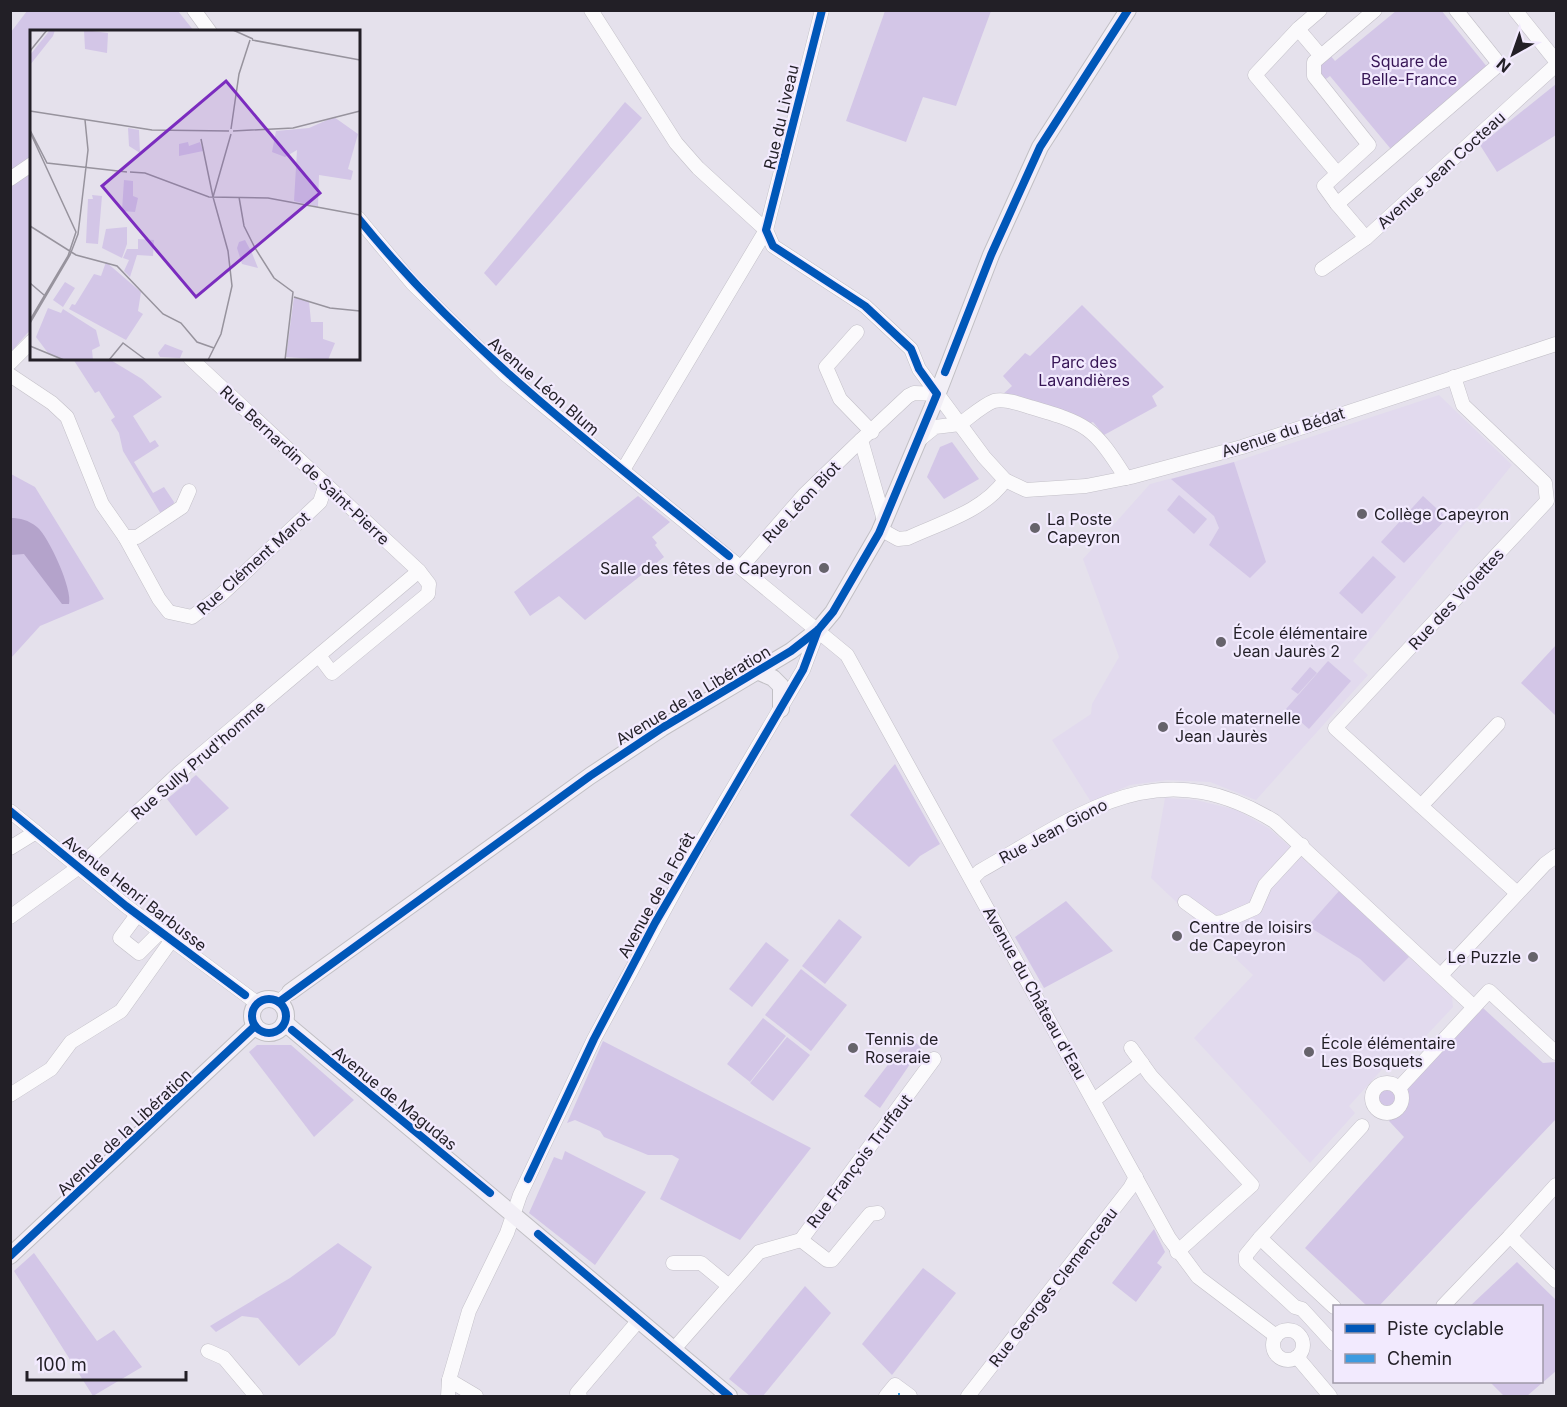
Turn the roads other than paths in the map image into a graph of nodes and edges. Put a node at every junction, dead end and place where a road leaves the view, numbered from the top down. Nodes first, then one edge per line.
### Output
1 (194, 10) edge
2 (591, 10) edge
3 (822, 10) edge
4 (1128, 10) edge
5 (1320, 10) edge
6 (1375, 10) edge
7 (1456, 10) edge
8 (1515, 10) edge
9 (1298, 29) junction
10 (209, 30) edge
11 (1320, 55) junction
12 (1557, 60) edge
13 (1557, 65) edge
14 (30, 165) edge
15 (1337, 173) junction
16 (10, 179) edge
17 (1336, 204) junction
18 (360, 220) edge
19 (766, 230) junction
20 (1366, 238) junction
21 (1322, 269) dead end
22 (857, 332) dead end
23 (30, 343) edge
24 (1557, 344) edge
25 (192, 360) edge
26 (10, 363) edge
27 (10, 375) edge
28 (1454, 377) junction
29 (938, 394) junction
30 (960, 424) junction
31 (866, 436) junction
32 (918, 441) junction
33 (623, 470) junction
34 (1126, 478) junction
35 (1005, 480) junction
36 (326, 484) junction
37 (189, 491) dead end
38 (882, 525) junction
39 (125, 537) junction
40 (741, 566) junction
41 (419, 571) junction
42 (818, 630) junction
43 (320, 657) junction
44 (757, 671) junction
45 (781, 709) junction
46 (1498, 724) dead end
47 (1421, 806) junction
48 (10, 811) edge
49 (36, 832) junction
50 (1302, 845) junction
51 (10, 848) edge
52 (1557, 856) edge
53 (79, 867) junction
54 (972, 879) junction
55 (1517, 893) junction
56 (1185, 902) dead end
57 (137, 915) junction
58 (10, 918) edge
59 (160, 932) junction
60 (171, 941) junction
61 (1442, 974) junction
62 (285, 997) junction
63 (257, 1003) junction
64 (1474, 1006) junction
65 (285, 1023) junction
66 (255, 1026) junction
67 (1131, 1048) dead end
68 (1557, 1053) edge
69 (934, 1059) dead end
70 (1142, 1062) junction
71 (1399, 1088) dead end
72 (10, 1095) edge
73 (1094, 1100) junction
74 (1362, 1126) dead end
75 (1136, 1177) junction
76 (1557, 1185) edge
77 (878, 1213) dead end
78 (513, 1214) junction
79 (1510, 1236) junction
80 (1260, 1238) junction
81 (801, 1240) junction
82 (1177, 1252) junction
83 (10, 1256) edge
84 (673, 1263) dead end
85 (1557, 1281) edge
86 (729, 1286) junction
87 (1330, 1303) edge
88 (1444, 1305) edge
89 (1310, 1317) junction
90 (639, 1320) junction
91 (1297, 1333) junction
92 (1276, 1336) junction
93 (1333, 1342) edge
94 (674, 1349) junction
95 (208, 1350) dead end
96 (1297, 1357) junction
97 (449, 1380) junction
98 (256, 1396) edge
99 (448, 1396) edge
100 (476, 1396) edge
101 (580, 1396) edge
102 (729, 1396) edge
103 (886, 1396) edge
104 (910, 1396) edge
105 (968, 1396) edge
106 (1329, 1396) edge

1 - 10 street
2 - 19 street
3 - 19 street, Rue du Liveau
4 - 29 main road, Avenue de la Libération
5 - 9 street
6 - 11 street
7 - 17 street
8 - 12 street
9 - 11 street
9 - 15 street
11 - 15 street
13 - 20 street, Avenue Jean Cocteau
14 - 16 street
15 - 17 street
17 - 20 street
18 - 33 street, Avenue Léon Blum
19 - 29 street
19 - 33 street, Rue du Liveau
20 - 21 street, Avenue Jean Cocteau
22 - 31 street
23 - 26 street
24 - 28 street, Avenue du Bédat
25 - 36 street, Rue Bernardin de Saint-Pierre
27 - 39 street, Rue Clément Marot
28 - 34 street, Avenue du Bédat
28 - 47 street, Rue des Violettes
29 - 30 street
29 - 31 street, Rue Léon Biot
29 - 32 main road, Avenue de la Libération
30 - 32 street
30 - 34 street
30 - 35 street
31 - 38 street
31 - 40 street, Rue Léon Biot
32 - 38 main road, Avenue de la Libération
33 - 40 street, Avenue Léon Blum
34 - 35 street, Avenue du Bédat
35 - 38 street
36 - 39 street, Rue Clément Marot
36 - 41 street, Rue Bernardin de Saint-Pierre
37 - 39 street
38 - 42 main road, Avenue de la Libération
40 - 42 street, Avenue Léon Blum
41 - 43 street, Rue Sully Prud'homme
41 - 43 street
42 - 44 main road, Avenue de la Libération
42 - 45 street, Avenue de la Forêt
42 - 54 street, Avenue du Château d'Eau
43 - 53 street, Rue Sully Prud'homme
44 - 45 main road
44 - 62 main road, Avenue de la Libération
45 - 78 street, Avenue de la Forêt
46 - 47 street
47 - 55 street
48 - 49 street, Avenue Henri Barbusse
49 - 51 street
49 - 53 street, Avenue Henri Barbusse
50 - 54 street, Rue Jean Giono
50 - 56 street
50 - 61 street, Rue Jean Giono
52 - 55 street
53 - 57 street, Avenue Henri Barbusse
53 - 58 street, Rue Sully Prud'homme
54 - 73 street, Avenue du Château d'Eau
55 - 61 street
57 - 59 street, Avenue Henri Barbusse
57 - 59 street
59 - 60 street, Avenue Henri Barbusse
60 - 63 street, Avenue Henri Barbusse
60 - 72 street
61 - 64 street, Rue Jean Giono
62 - 63 main road
62 - 65 main road
63 - 66 main road
64 - 68 street
64 - 71 street
65 - 66 main road
65 - 78 main road, Avenue de Magudas
66 - 83 main road, Avenue de la Libération
67 - 70 street
69 - 81 street, Rue François Truffaut
70 - 73 street
70 - 82 street
73 - 75 street, Avenue du Château d'Eau
74 - 80 street
75 - 82 street, Avenue du Château d'Eau
75 - 105 street, Rue Georges Clemenceau
76 - 79 street
77 - 81 street
78 - 90 main road, Avenue de Magudas
78 - 97 street, Avenue de la Forêt
79 - 85 street
79 - 88 street
80 - 87 street
80 - 89 street
81 - 86 street, Rue François Truffaut
82 - 92 street, Avenue du Château d'Eau
84 - 86 street
86 - 94 street, Rue François Truffaut
87 - 89 street
89 - 91 street
89 - 93 street
90 - 94 main road, Avenue de Magudas
90 - 101 street
91 - 92 street
91 - 96 street
92 - 96 street
94 - 102 main road, Avenue de Magudas
95 - 98 street
96 - 106 street
97 - 99 street, Avenue de la Forêt
97 - 100 street
103 - 104 street

